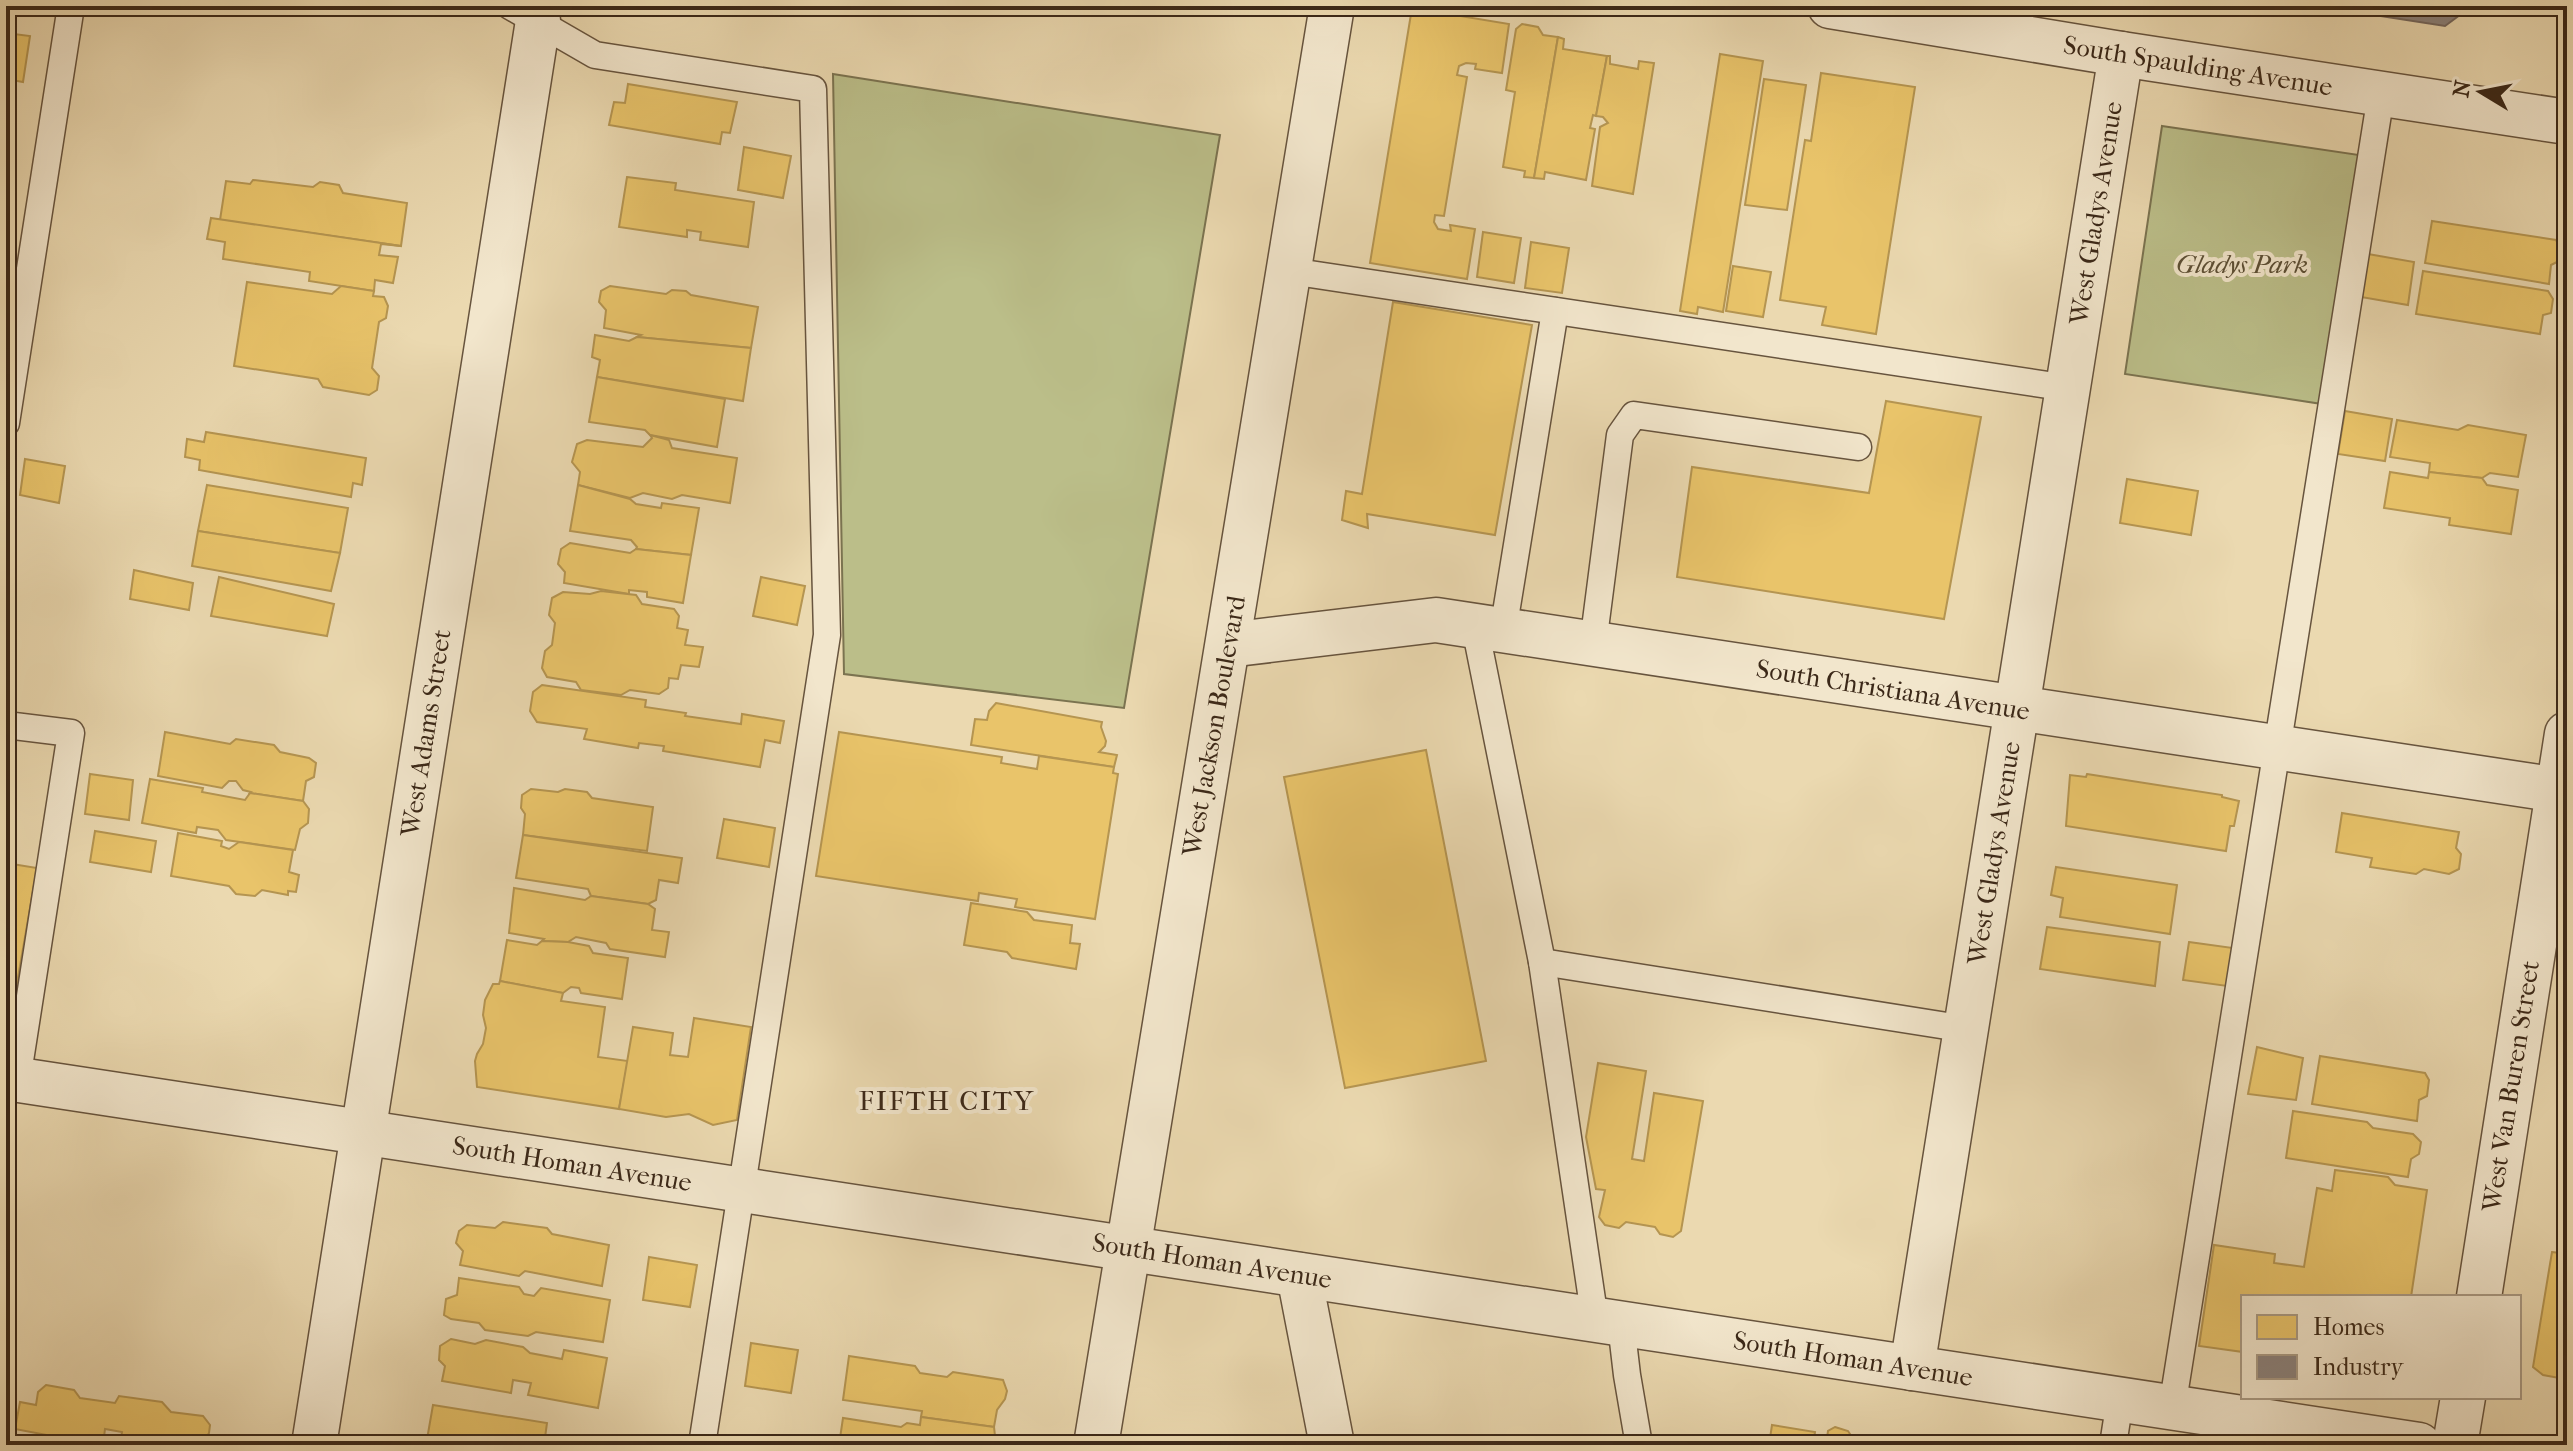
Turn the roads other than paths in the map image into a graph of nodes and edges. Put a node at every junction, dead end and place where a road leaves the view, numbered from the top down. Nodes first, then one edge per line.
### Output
1 (71, 6) edge
2 (1332, 6) edge
3 (1830, 6) edge
4 (524, 13) edge
5 (2121, 54) junction
6 (2381, 95) junction
7 (2567, 122) edge
8 (1290, 271) junction
9 (1555, 311) junction
10 (2068, 388) junction
11 (6, 423) edge
12 (1858, 447) dead end
13 (1489, 629) junction
14 (1593, 644) junction
15 (1228, 645) junction
16 (2017, 709) junction
17 (6, 725) edge
18 (2567, 734) edge
19 (2276, 748) junction
20 (2558, 790) junction
21 (1542, 962) junction
22 (1966, 1029) junction
23 (12, 1079) edge
24 (363, 1132) junction
25 (742, 1190) junction
26 (1127, 1249) junction
27 (1299, 1275) junction
28 (2479, 1295) edge
29 (1608, 1322) junction
30 (1912, 1368) junction
31 (2463, 1399) edge
32 (2120, 1400) junction
33 (2172, 1408) junction
34 (314, 1445) edge
35 (702, 1445) edge
36 (1096, 1445) edge
37 (1332, 1445) edge
38 (1639, 1445) edge
39 (2113, 1445) edge
40 (2419, 1445) edge
41 (2455, 1445) edge

1 - 11 lane
2 - 8 street, West Jackson Boulevard
3 - 5 street, South Spaulding Avenue
4 - 24 street, West Adams Street
4 - 25 lane
5 - 6 street, South Spaulding Avenue
5 - 10 street, West Gladys Avenue
6 - 7 street, South Spaulding Avenue
6 - 19 lane
8 - 9 lane
8 - 15 street, West Jackson Boulevard
9 - 10 lane
9 - 13 lane
10 - 16 street, West Gladys Avenue
12 - 14 lane
13 - 14 street, South Christiana Avenue
13 - 15 street, South Christiana Avenue
13 - 21 lane
14 - 16 street, South Christiana Avenue
15 - 26 street, West Jackson Boulevard
16 - 19 street, South Christiana Avenue
16 - 22 street, West Gladys Avenue
17 - 23 lane
18 - 20 street, West Van Buren Street
19 - 20 street, South Christiana Avenue
19 - 33 lane
20 - 28 street, West Van Buren Street
21 - 22 lane
21 - 29 lane
22 - 30 street, West Gladys Avenue
23 - 24 street, South Homan Avenue
24 - 25 street, South Homan Avenue
24 - 34 street, West Adams Street
25 - 26 street, South Homan Avenue
25 - 35 lane
26 - 27 street, South Homan Avenue
26 - 36 street, West Jackson Boulevard
27 - 29 street, South Homan Avenue
27 - 37 street
29 - 30 street, South Homan Avenue
29 - 38 lane
30 - 32 street, South Homan Avenue
31 - 41 street
32 - 33 street, South Homan Avenue
32 - 39 lane
33 - 40 street, South Homan Avenue

